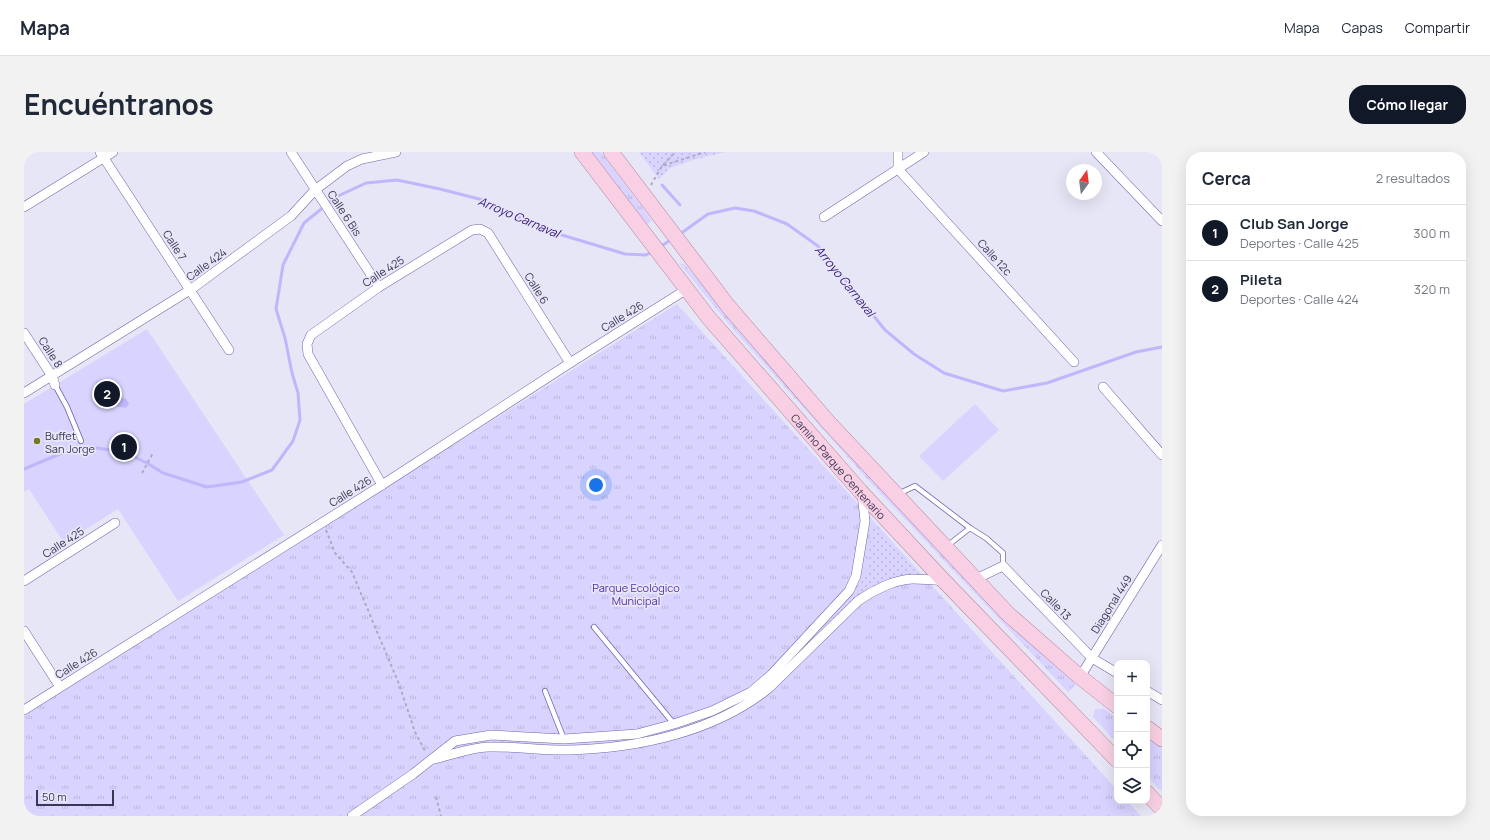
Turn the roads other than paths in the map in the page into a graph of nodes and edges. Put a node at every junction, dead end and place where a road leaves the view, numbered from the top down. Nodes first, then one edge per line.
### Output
1 (113, 152) edge
2 (291, 152) edge
3 (396, 152) edge
4 (582, 152) edge
5 (611, 152) edge
6 (898, 152) edge
7 (924, 152) edge
8 (1096, 152) edge
9 (102, 155) edge
10 (898, 169) junction
11 (317, 192) junction
12 (24, 207) edge
13 (824, 217) dead end
14 (1162, 220) edge
15 (480, 229) joint
16 (379, 287) junction
17 (687, 289) junction
18 (190, 290) junction
19 (24, 333) edge
20 (230, 350) dead end
21 (1074, 362) dead end
22 (570, 363) junction
23 (52, 376) junction
24 (55, 385) joint
25 (1103, 387) dead end
26 (24, 393) edge
27 (82, 441) dead end
28 (1162, 455) edge
29 (382, 485) junction
30 (861, 492) junction
31 (897, 495) junction
32 (115, 522) dead end
33 (970, 528) junction
34 (1162, 545) edge
35 (946, 547) junction
36 (1003, 566) junction
37 (976, 579) junction
38 (24, 581) edge
39 (944, 581) junction
40 (594, 627) dead end
41 (24, 631) edge
42 (1092, 658) junction
43 (1114, 671) edge
44 (1080, 677) junction
45 (774, 678) junction
46 (766, 685) junction
47 (60, 687) junction
48 (545, 691) dead end
49 (1150, 693) edge
50 (1162, 700) edge
51 (1114, 704) edge
52 (24, 710) edge
53 (671, 725) junction
54 (1150, 730) edge
55 (672, 735) junction
56 (568, 739) junction
57 (1162, 739) edge
58 (575, 750) junction
59 (1114, 757) edge
60 (430, 761) junction
61 (1150, 796) edge
62 (1162, 809) edge
63 (352, 816) edge

1 - 9 street
2 - 11 street, Calle 6 Bis
3 - 11 street, Calle 424
4 - 17 main road, Camino Parque Centenario
5 - 31 main road, Camino Parque Centenario
6 - 10 street
7 - 10 street
8 - 14 street
9 - 12 street
9 - 18 street, Calle 7
10 - 13 street
10 - 21 street, Calle 12c
11 - 16 street, Calle 6 Bis
11 - 18 street, Calle 424
15 - 16 street, Calle 425
15 - 22 street, Calle 6
16 - 29 street, Calle 425
17 - 22 street, Calle 426
17 - 30 main road, Camino Parque Centenario
18 - 20 street, Calle 7
18 - 23 street, Calle 424
19 - 23 street, Calle 8
22 - 29 street, Calle 426
23 - 24 street, Calle 8
23 - 26 street, Calle 424
24 - 27 lane
25 - 28 street
29 - 47 street, Calle 426
30 - 39 main road, Camino Parque Centenario
30 - 45 street
31 - 33 lane
31 - 35 main road, Camino Parque Centenario
32 - 38 street, Calle 425
33 - 35 lane
33 - 36 lane
34 - 42 street, Diagonal 449
35 - 37 main road, Camino Parque Centenario
36 - 37 street
36 - 42 street, Calle 13
37 - 44 main road, Camino Parque Centenario
39 - 45 street
39 - 59 main road, Camino Parque Centenario
40 - 53 lane
41 - 47 street
42 - 43 street, Calle 13
42 - 44 street, Diagonal 449
44 - 51 main road, Camino Parque Centenario
45 - 46 street
46 - 53 street
46 - 55 street
47 - 52 street, Calle 426
48 - 56 lane
49 - 50 street
53 - 55 street
53 - 56 street
54 - 57 main road
55 - 58 street
56 - 58 street
56 - 60 street
58 - 60 street
60 - 63 street
61 - 62 main road

